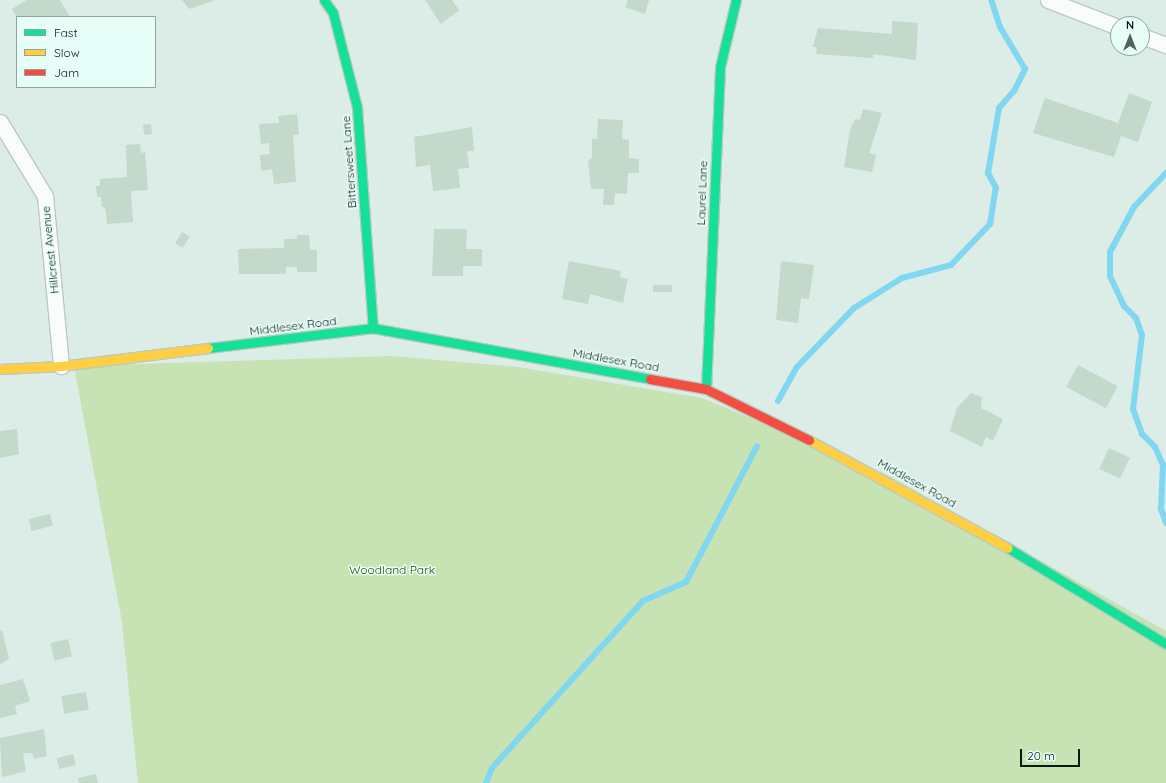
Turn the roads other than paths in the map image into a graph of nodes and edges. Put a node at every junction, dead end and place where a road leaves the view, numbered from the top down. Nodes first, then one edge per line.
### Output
1 (324, 0) edge
2 (736, 0) edge
3 (1048, 0) edge
4 (1110, 24) edge
5 (1150, 39) edge
6 (1166, 45) edge
7 (0, 122) edge
8 (373, 328) junction
9 (61, 366) junction
10 (0, 368) edge
11 (706, 389) junction
12 (1166, 644) edge

1 - 8 street, Bittersweet Lane
2 - 11 street, Laurel Lane
3 - 4 street
5 - 6 street
7 - 9 street, Hillcrest Avenue
8 - 9 street, Middlesex Road
8 - 11 street, Middlesex Road
9 - 10 street, Middlesex Road
11 - 12 street, Middlesex Road

